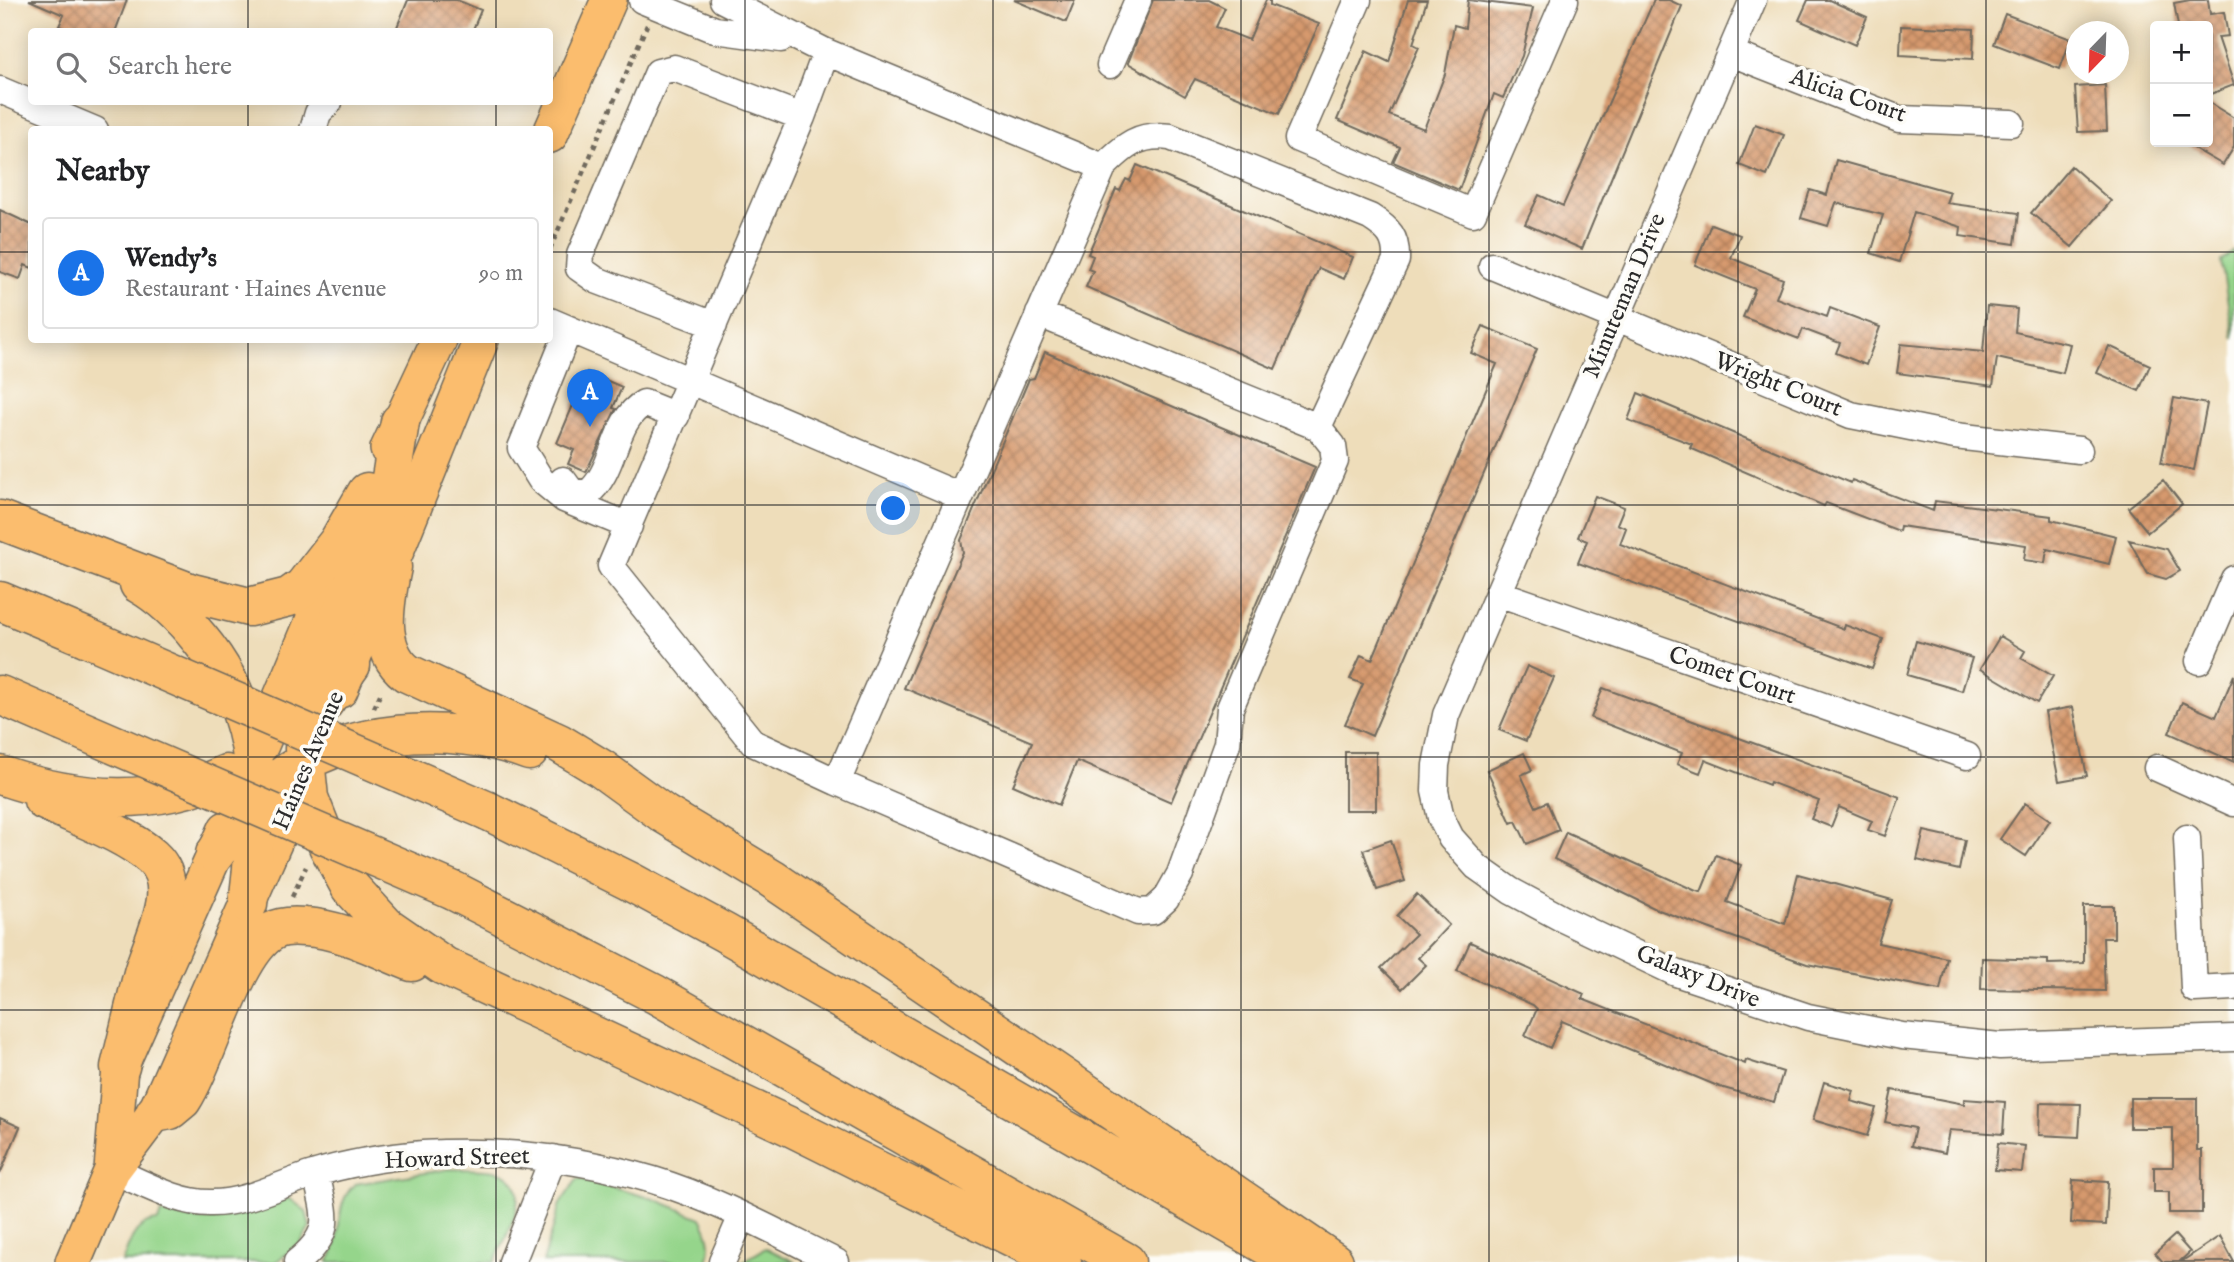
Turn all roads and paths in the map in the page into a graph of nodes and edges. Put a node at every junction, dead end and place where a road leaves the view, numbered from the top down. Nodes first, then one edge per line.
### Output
1 (609, 0) edge
2 (723, 0) edge
3 (1138, 0) edge
4 (1359, 0) edge
5 (1565, 0) edge
6 (1753, 0) edge
7 (649, 3) edge
8 (800, 41) junction
9 (826, 52) junction
10 (1731, 53) junction
11 (1110, 65) dead end
12 (0, 90) edge
13 (28, 102) edge
14 (36, 105) edge
15 (326, 105) edge
16 (802, 117) junction
17 (2011, 123) dead end
18 (86, 126) edge
19 (314, 126) edge
20 (553, 128) edge
21 (1103, 167) junction
22 (553, 242) edge
23 (1492, 266) dead end
24 (1039, 314) junction
25 (1615, 318) junction
26 (559, 325) edge
27 (715, 325) junction
28 (438, 343) edge
29 (462, 343) edge
30 (480, 343) edge
31 (691, 381) junction
32 (676, 416) junction
33 (400, 422) junction
34 (1318, 427) junction
35 (525, 433) junction
36 (2079, 450) dead end
37 (425, 483) junction
38 (367, 492) junction
39 (960, 496) junction
40 (0, 520) edge
41 (629, 526) junction
42 (85, 555) junction
43 (392, 567) junction
44 (2234, 579) edge
45 (1498, 593) junction
46 (0, 601) edge
47 (2199, 662) dead end
48 (351, 665) junction
49 (0, 695) edge
50 (305, 719) junction
51 (1967, 757) dead end
52 (254, 760) junction
53 (307, 764) junction
54 (2157, 768) dead end
55 (0, 777) edge
56 (837, 782) junction
57 (254, 803) junction
58 (2234, 803) edge
59 (664, 814) junction
60 (2187, 838) dead end
61 (215, 854) junction
62 (248, 904) junction
63 (2234, 987) edge
64 (563, 1023) junction
65 (2234, 1038) edge
66 (120, 1067) junction
67 (155, 1113) junction
68 (553, 1158) junction
69 (112, 1170) junction
70 (316, 1173) junction
71 (741, 1216) junction
72 (73, 1262) edge
73 (298, 1262) edge
74 (512, 1262) edge
75 (722, 1262) edge
76 (836, 1262) edge
77 (1062, 1262) edge
78 (1126, 1262) edge
79 (1295, 1262) edge
80 (1334, 1262) edge

1 - 20 main road
2 - 8 street
3 - 11 street
4 - 5 street
6 - 10 street, Minuteman Drive
7 - 8 street
7 - 22 path
8 - 9 street
9 - 16 street
9 - 21 street
10 - 17 street, Alicia Court
10 - 25 street, Minuteman Drive
12 - 13 street
14 - 18 street
15 - 19 street
16 - 27 street
16 - 27 street
21 - 24 street
21 - 34 street
23 - 25 street, Wright Court
24 - 34 street
24 - 39 street
25 - 36 street, Wright Court
25 - 45 street, Minuteman Drive
26 - 31 street
26 - 35 street
27 - 31 street
28 - 33 main road, Haines Avenue
29 - 37 main road
30 - 37 main road, Haines Avenue
31 - 32 street
31 - 39 street
32 - 35 street
32 - 41 street
33 - 38 main road, Haines Avenue
33 - 50 highway
34 - 56 street
35 - 41 street
37 - 43 main road, Haines Avenue
38 - 42 highway
38 - 52 main road, Haines Avenue
39 - 56 street
40 - 42 highway
41 - 56 street
42 - 52 highway
43 - 48 main road, Haines Avenue
43 - 59 highway
44 - 47 street
45 - 51 street, Comet Court
45 - 65 street, Galaxy Drive
46 - 79 highway, bridge
48 - 50 highway
48 - 53 main road, Haines Avenue
49 - 78 highway, bridge
50 - 52 highway
50 - 53 highway
52 - 55 highway
52 - 57 highway
52 - 61 main road, Haines Avenue
53 - 57 highway
53 - 59 highway
53 - 62 main road, Haines Avenue
53 - 64 highway
54 - 58 street
55 - 66 highway
57 - 61 highway
57 - 62 highway
59 - 80 highway
60 - 63 street
61 - 66 main road, Haines Avenue
62 - 67 main road, Haines Avenue
64 - 67 highway
64 - 77 highway
66 - 69 main road, Haines Avenue
67 - 69 main road, Haines Avenue
68 - 70 street, Howard Street
68 - 71 street, Howard Street
68 - 74 street
69 - 70 street, Howard Street
69 - 72 main road, Haines Avenue
70 - 73 street
71 - 75 street
71 - 76 street, Howard Street

